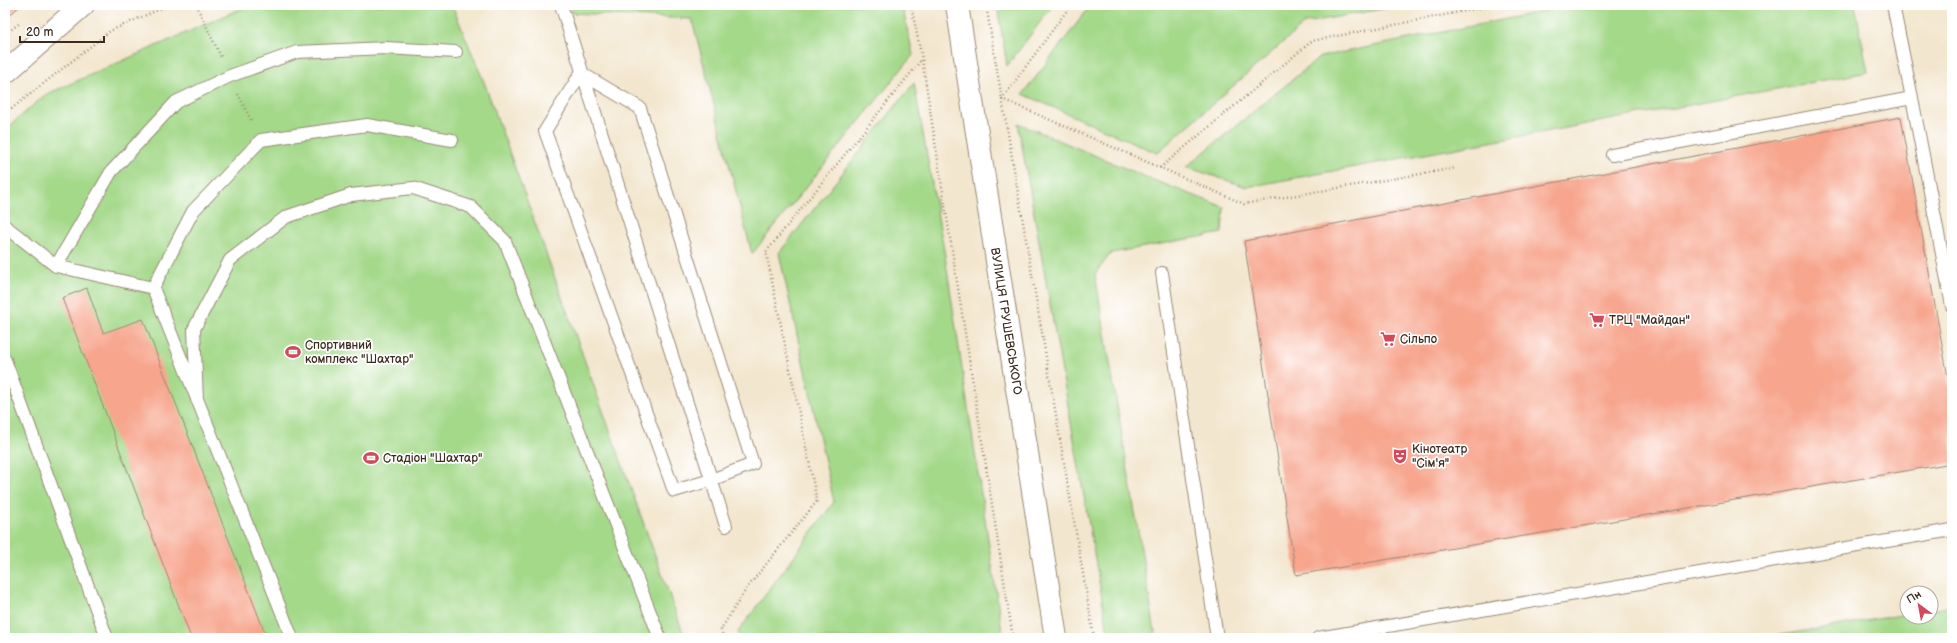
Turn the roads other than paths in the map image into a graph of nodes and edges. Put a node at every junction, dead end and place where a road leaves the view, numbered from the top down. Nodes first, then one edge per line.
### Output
1 (83, 5) edge
2 (561, 5) edge
3 (957, 5) edge
4 (1893, 5) edge
5 (456, 52) dead end
6 (5, 72) edge
7 (581, 73) junction
8 (1912, 98) junction
9 (452, 140) dead end
10 (1612, 155) dead end
11 (5, 226) edge
12 (56, 266) junction
13 (1162, 273) dead end
14 (154, 288) junction
15 (1952, 306) edge
16 (5, 360) edge
17 (197, 400) junction
18 (712, 480) junction
19 (726, 526) dead end
20 (1952, 530) edge
21 (107, 638) edge
22 (292, 638) edge
23 (660, 638) edge
24 (1056, 638) edge
25 (1217, 638) edge
26 (1318, 638) edge

1 - 6 street
2 - 7 lane
3 - 24 street, ВУЛИЦЯ ГРУШЕВСЬКОГО
4 - 8 lane
5 - 12 lane
7 - 18 lane
7 - 18 lane
7 - 18 lane
8 - 10 lane
8 - 15 lane
9 - 14 lane
11 - 12 lane
12 - 14 lane
13 - 25 lane
14 - 17 lane
16 - 21 lane
17 - 22 lane
17 - 23 lane
18 - 19 lane
20 - 26 lane

